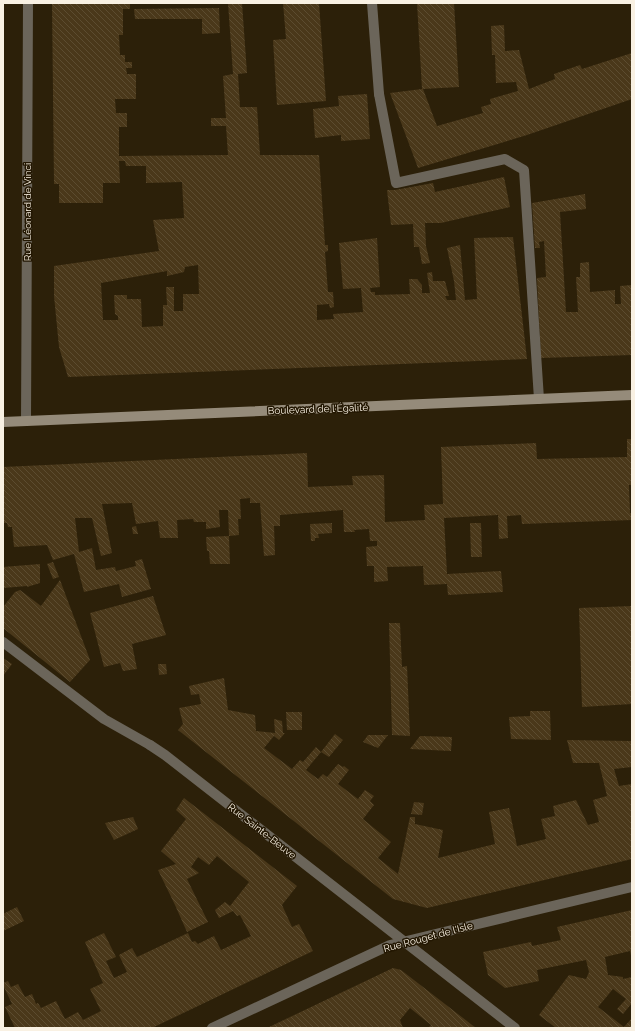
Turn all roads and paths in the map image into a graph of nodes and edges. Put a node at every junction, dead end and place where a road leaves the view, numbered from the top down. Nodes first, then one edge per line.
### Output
1 (28, 3) edge
2 (372, 3) edge
3 (632, 395) edge
4 (539, 399) junction
5 (26, 421) junction
6 (3, 422) edge
7 (3, 642) edge
8 (632, 887) edge
9 (403, 942) junction
10 (212, 1028) edge
11 (515, 1028) edge

1 - 5 street, Rue Léonard de Vinci
2 - 4 street
3 - 4 main road, Boulevard de l'Égalité
4 - 5 main road, Boulevard de l'Égalité
5 - 6 main road, Boulevard de l'Égalité
7 - 9 street, Rue Sainte-Beuve
8 - 9 street, Rue Rouget de l'Isle
9 - 10 street, Rue Rouget de l'Isle
9 - 11 street, Rue Sainte-Beuve

